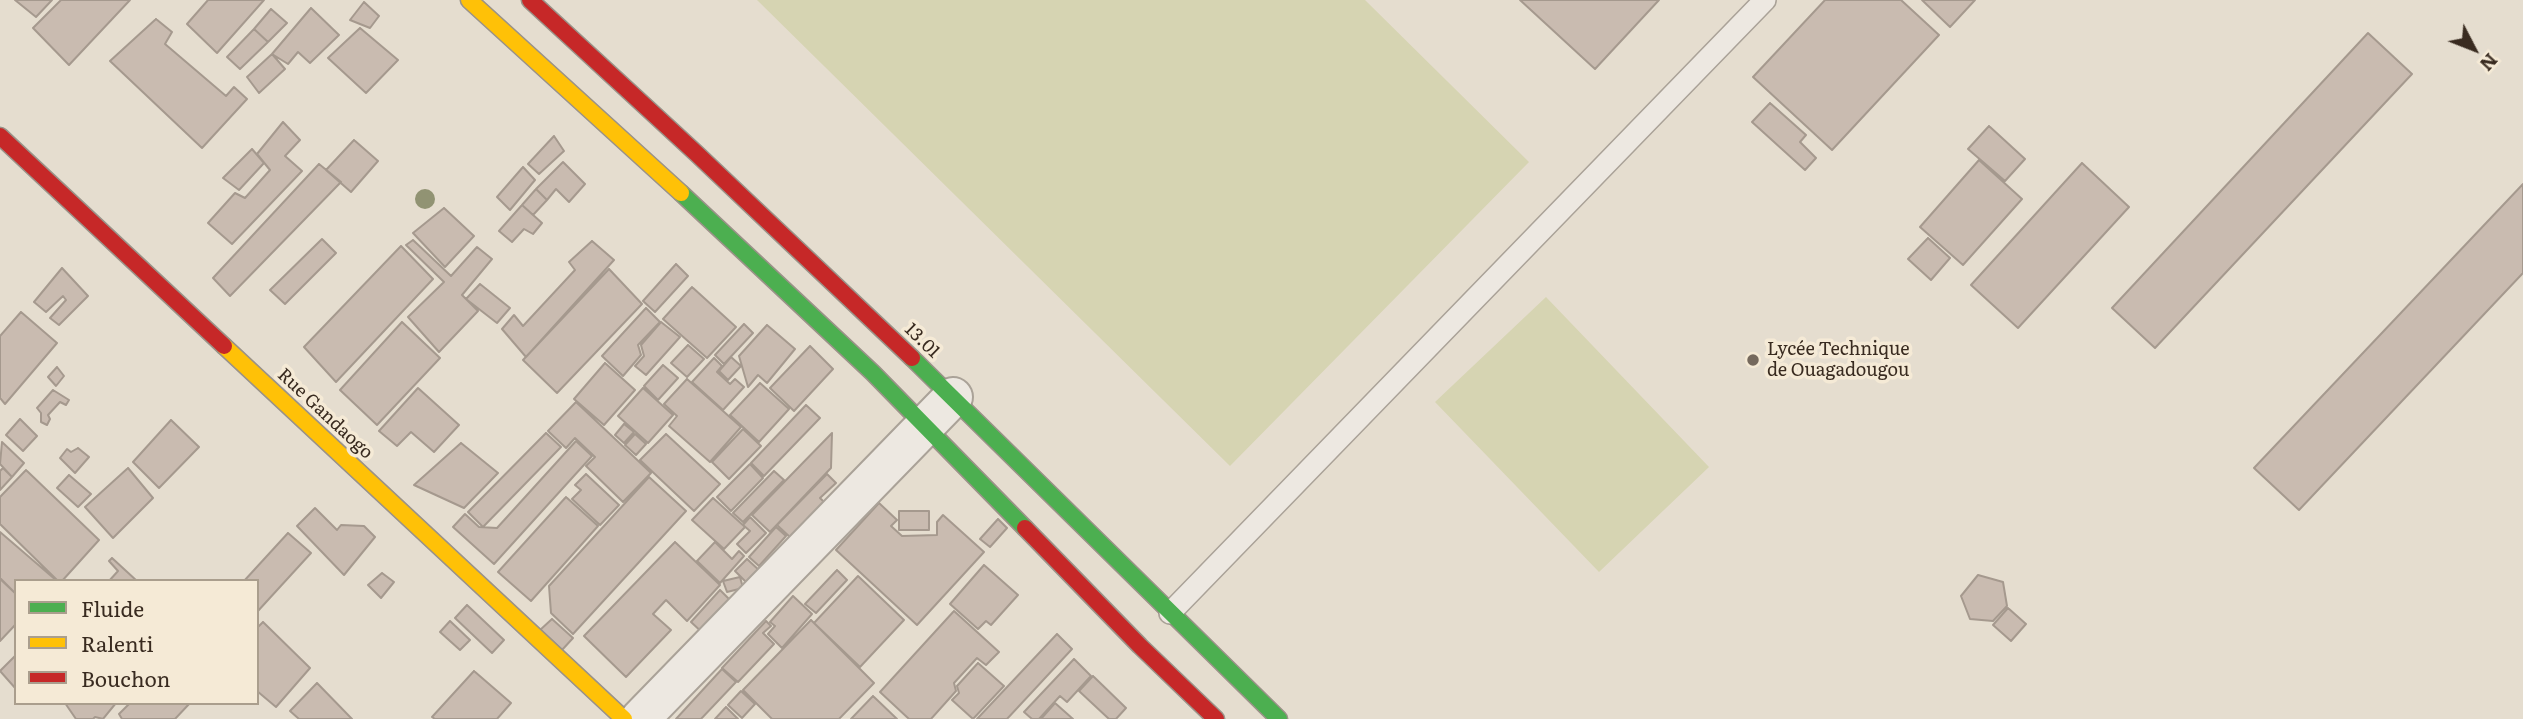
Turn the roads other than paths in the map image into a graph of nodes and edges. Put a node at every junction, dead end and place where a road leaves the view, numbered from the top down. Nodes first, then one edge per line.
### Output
1 (469, 0) edge
2 (530, 0) edge
3 (1765, 0) edge
4 (0, 136) edge
5 (954, 397) junction
6 (924, 426) junction
7 (1170, 613) junction
8 (624, 719) edge
9 (640, 719) edge
10 (1216, 719) edge
11 (1279, 719) edge

1 - 6 street
2 - 5 street, 13.01
3 - 7 lane
4 - 8 street, Rue Gandaogo
5 - 6 street
5 - 7 street, 13.01
6 - 9 street
6 - 10 street
7 - 11 street, 13.01

